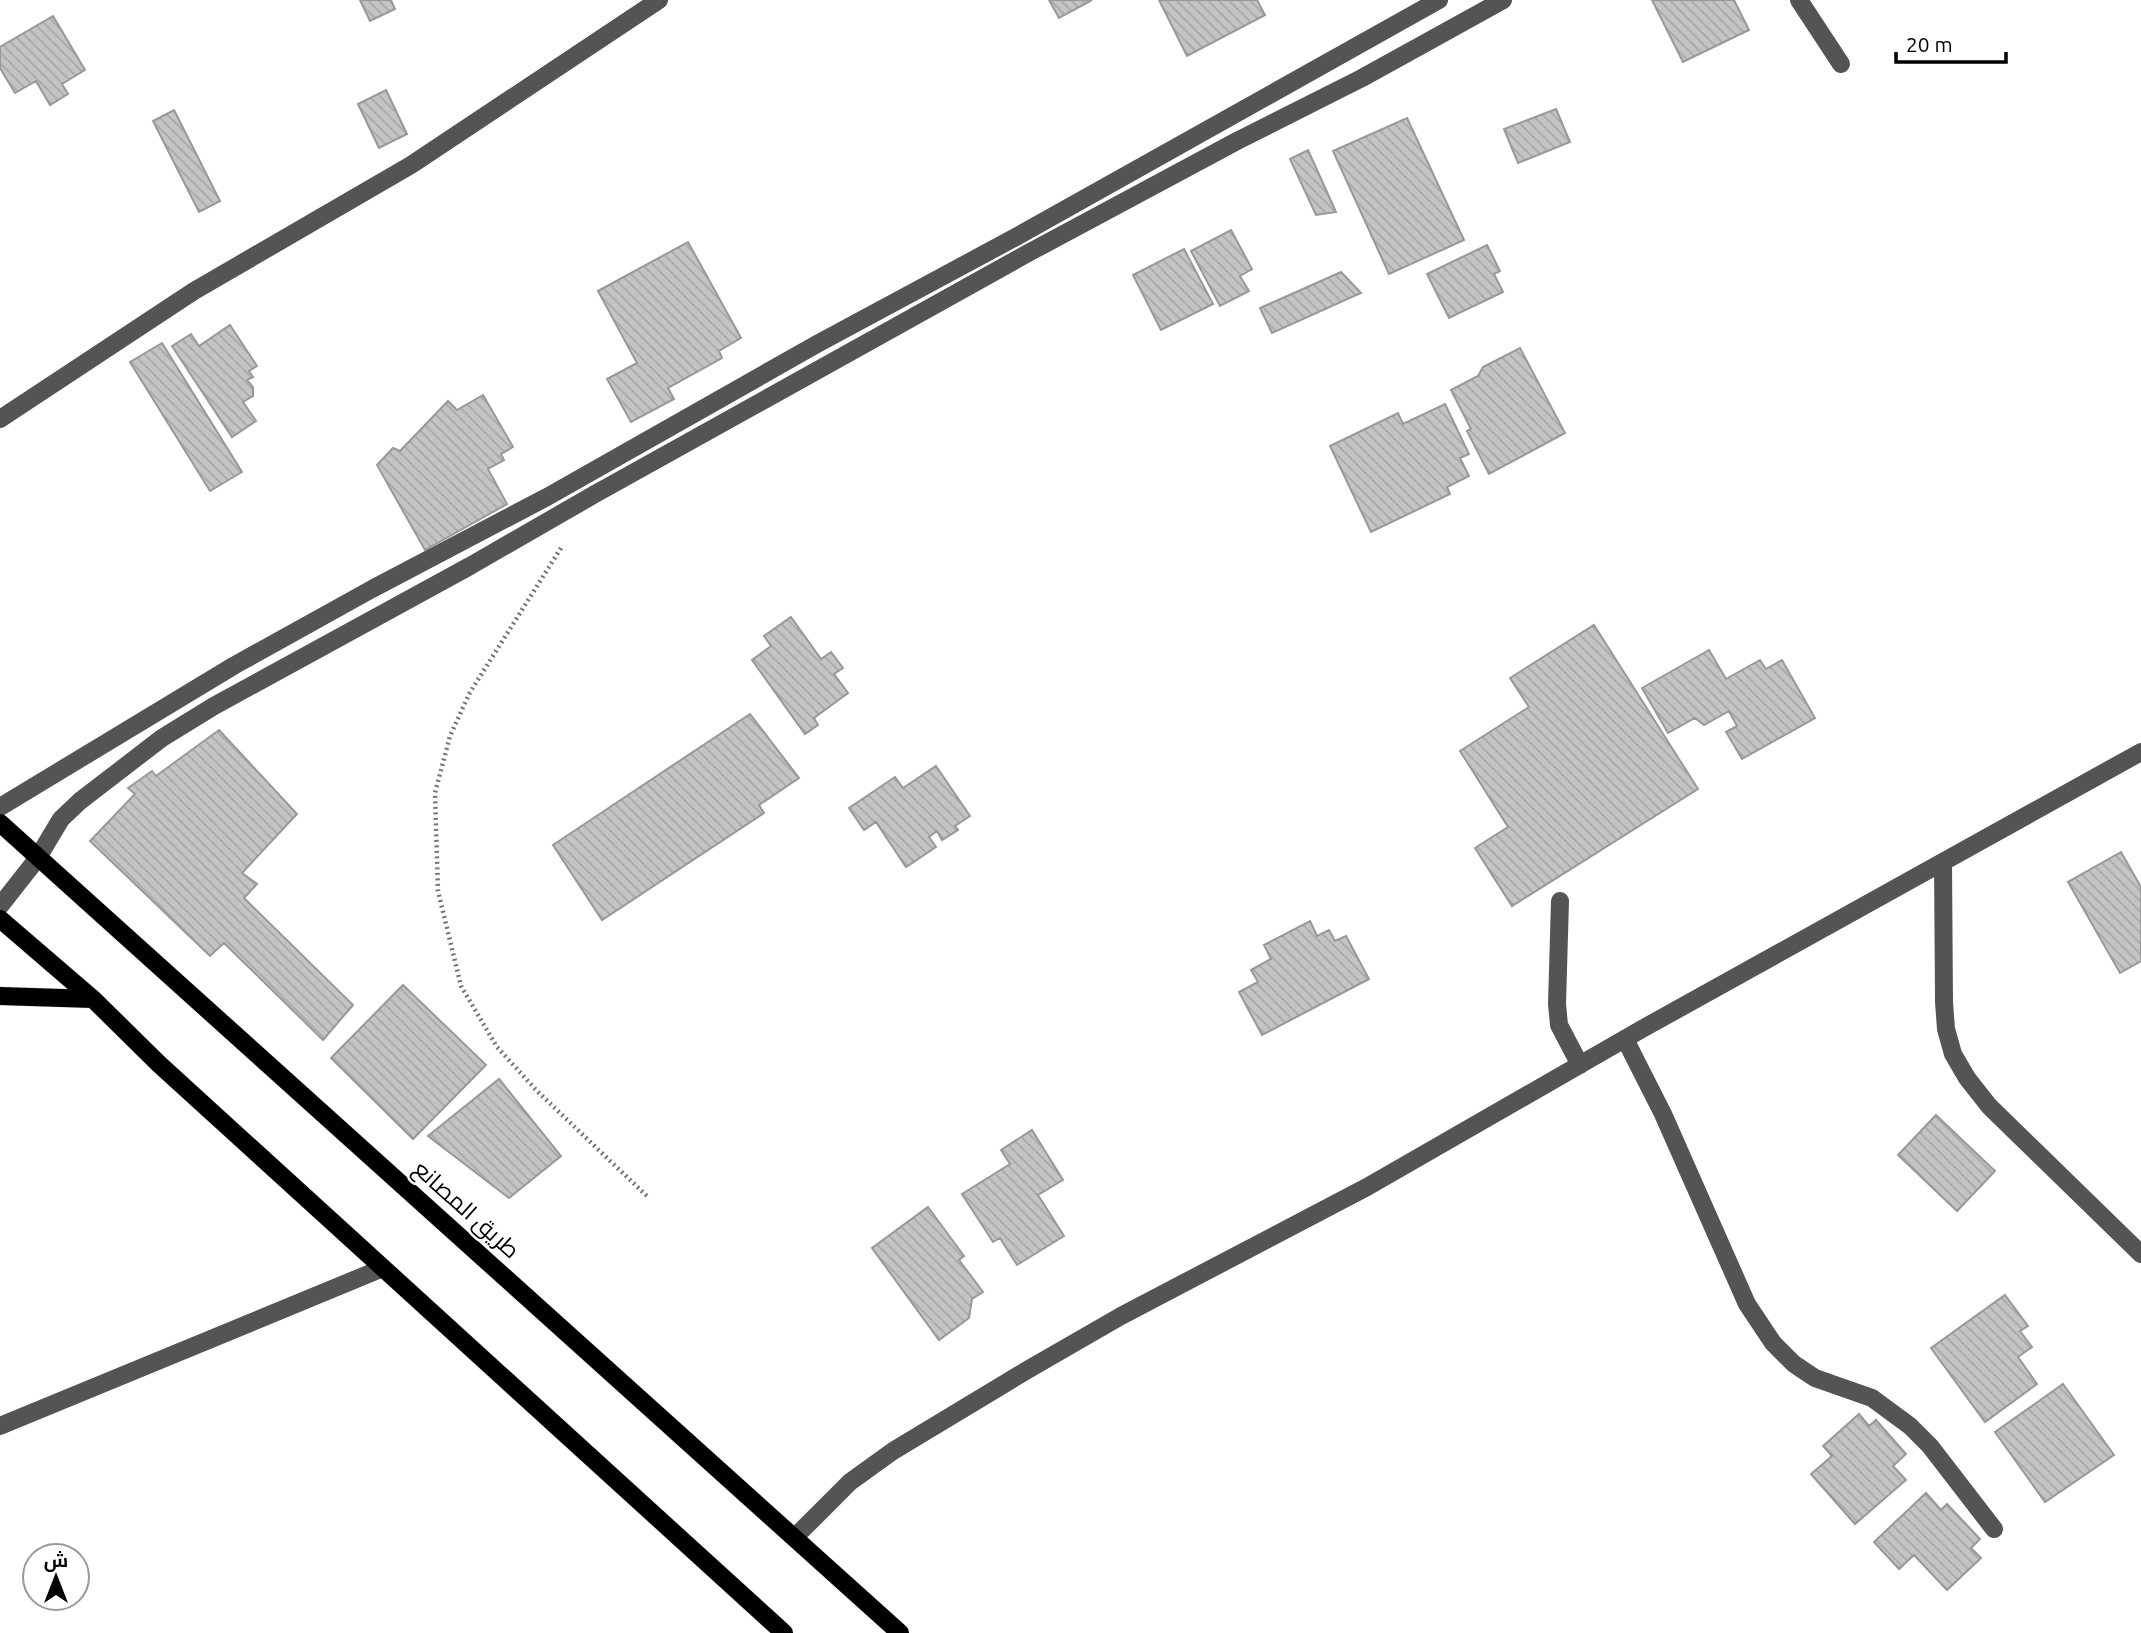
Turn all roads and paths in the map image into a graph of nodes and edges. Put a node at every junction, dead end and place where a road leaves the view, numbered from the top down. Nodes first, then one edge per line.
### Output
1 (659, 0) edge
2 (1439, 0) edge
3 (1503, 0) edge
4 (1799, 0) edge
5 (1841, 64) dead end
6 (0, 419) edge
7 (565, 541) dead end
8 (2141, 752) edge
9 (0, 807) edge
10 (0, 823) edge
11 (37, 859) junction
12 (1943, 862) junction
13 (1560, 901) dead end
14 (0, 906) edge
15 (0, 919) edge
16 (0, 996) edge
17 (93, 999) junction
18 (1625, 1039) junction
19 (1580, 1065) junction
20 (649, 1198) dead end
21 (2141, 1254) edge
22 (383, 1268) junction
23 (0, 1426) edge
24 (1994, 1529) dead end
25 (795, 1537) junction
26 (784, 1633) edge
27 (900, 1633) edge

1 - 6 street
2 - 9 street
3 - 11 street
4 - 5 street
7 - 20 path
8 - 12 street
10 - 11 main road, طريق المصانع
11 - 14 street
11 - 25 main road, طريق المصانع
12 - 18 street
12 - 21 street
13 - 19 street
15 - 17 main road
16 - 17 main road
17 - 22 main road
18 - 19 street
18 - 24 street
19 - 25 street
22 - 23 street
22 - 26 main road
25 - 27 main road, طريق المصانع

